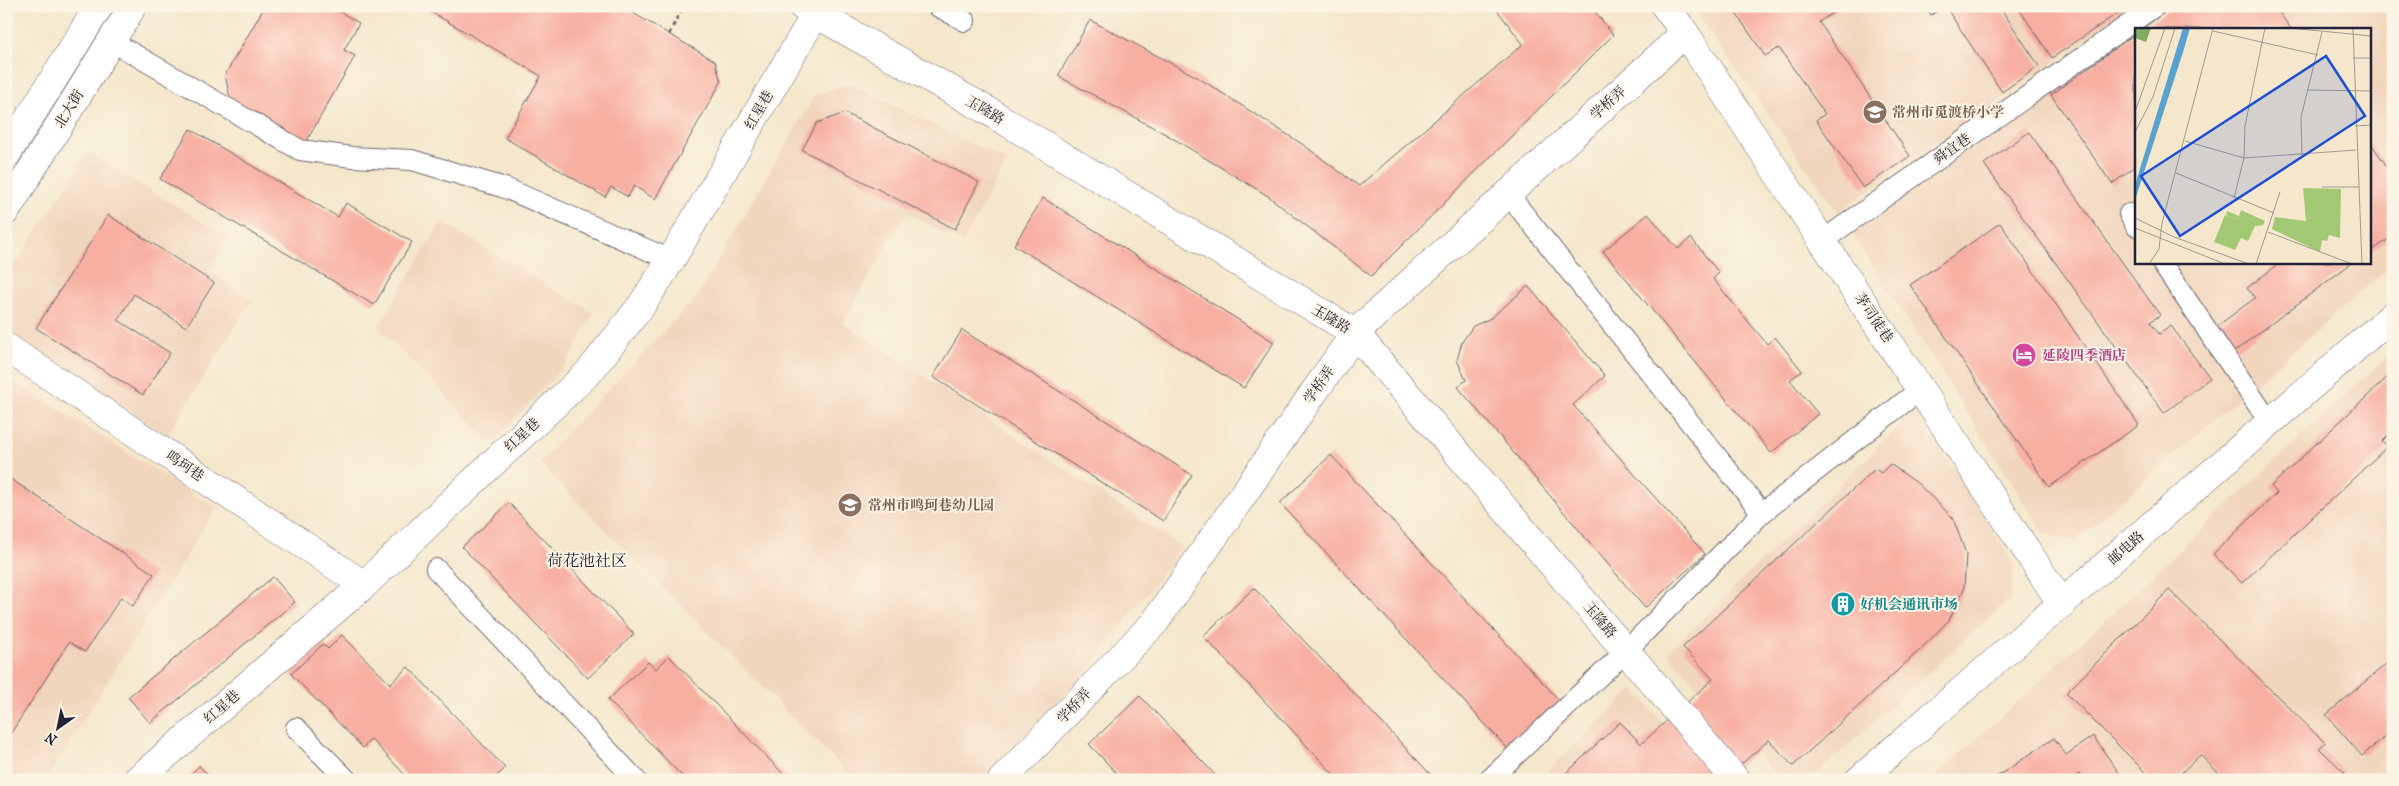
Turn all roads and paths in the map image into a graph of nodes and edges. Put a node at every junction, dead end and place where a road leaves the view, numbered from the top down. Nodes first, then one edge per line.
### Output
1 (98, 6) edge
2 (132, 6) edge
3 (683, 6) edge
4 (936, 6) edge
5 (1665, 6) edge
6 (2155, 6) edge
7 (813, 8) edge
8 (965, 21) dead end
9 (1684, 33) junction
10 (669, 34) dead end
11 (111, 42) junction
12 (6, 155) edge
13 (1508, 194) junction
14 (6, 211) edge
15 (1822, 241) junction
16 (672, 260) junction
17 (2162, 264) edge
18 (2393, 315) edge
19 (1355, 333) junction
20 (6, 347) edge
21 (1921, 389) junction
22 (2270, 422) junction
23 (1762, 513) junction
24 (436, 569) dead end
25 (364, 585) junction
26 (2062, 604) junction
27 (1626, 651) junction
28 (296, 728) dead end
29 (137, 780) edge
30 (347, 780) edge
31 (636, 780) edge
32 (1002, 780) edge
33 (1489, 780) edge
34 (1736, 780) edge
35 (1859, 780) edge

1 - 12 street, 北大街
2 - 11 street, 北大街
3 - 10 path
4 - 8 lane
5 - 9 street, 茅司徒巷
6 - 15 lane, 舜宜巷
7 - 16 street, 红星巷
7 - 19 street, 玉隆路
9 - 13 street, 学桥弄
9 - 15 street, 茅司徒巷
11 - 14 street, 北大街
11 - 16 lane
13 - 19 street, 学桥弄
13 - 23 lane
15 - 21 street, 茅司徒巷
16 - 25 street, 红星巷
17 - 22 lane
18 - 22 street, 邮电路
19 - 27 street, 玉隆路
19 - 32 street, 学桥弄
20 - 25 street, 鸣珂巷
21 - 23 lane
21 - 26 street, 茅司徒巷
22 - 26 street, 邮电路
23 - 27 lane
24 - 31 lane
25 - 29 street, 红星巷
26 - 35 street, 邮电路
27 - 33 lane
27 - 34 street, 玉隆路
28 - 30 lane

